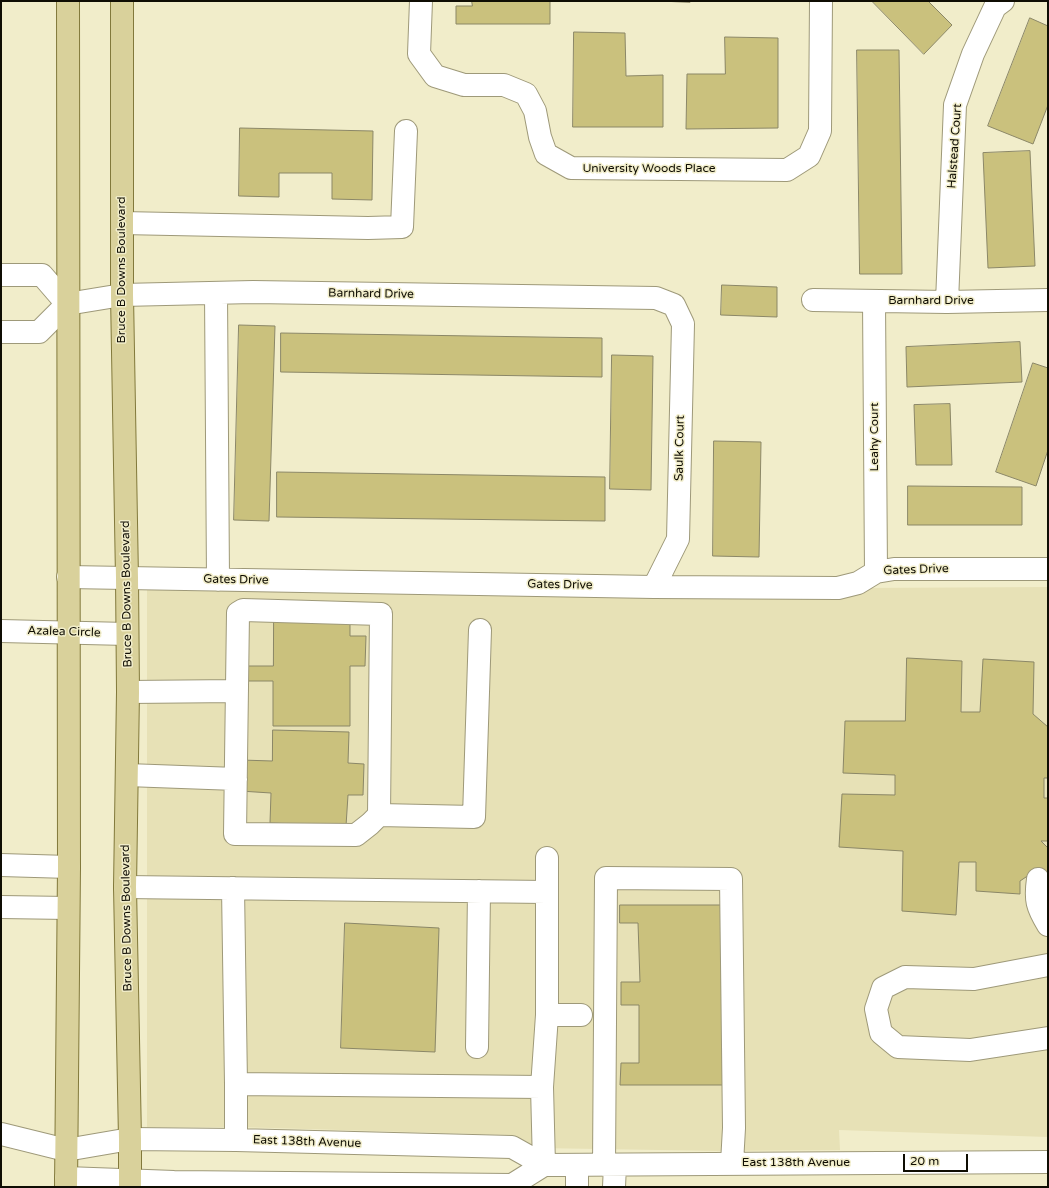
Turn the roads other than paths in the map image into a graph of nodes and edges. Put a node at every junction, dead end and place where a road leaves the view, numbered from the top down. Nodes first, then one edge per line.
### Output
1 (68, 1) edge
2 (122, 1) edge
3 (421, 1) edge
4 (821, 1) edge
5 (996, 3) edge
6 (406, 131) dead end
7 (122, 223) junction
8 (1, 275) edge
9 (216, 293) junction
10 (122, 295) junction
11 (813, 300) dead end
12 (1048, 300) edge
13 (874, 301) junction
14 (948, 302) junction
15 (67, 304) junction
16 (674, 305) joint
17 (1, 332) edge
18 (1048, 569) edge
19 (876, 572) junction
20 (68, 577) junction
21 (127, 578) junction
22 (218, 580) junction
23 (654, 587) junction
24 (480, 630) dead end
25 (1, 631) edge
26 (68, 632) junction
27 (127, 634) junction
28 (237, 691) junction
29 (128, 692) junction
30 (127, 775) junction
31 (236, 779) junction
32 (379, 815) junction
33 (547, 858) dead end
34 (1, 865) edge
35 (69, 867) junction
36 (1038, 879) dead end
37 (125, 887) junction
38 (233, 888) junction
39 (479, 891) junction
40 (546, 892) junction
41 (1, 907) edge
42 (68, 908) junction
43 (1048, 925) edge
44 (1048, 965) edge
45 (547, 1015) junction
46 (581, 1015) dead end
47 (1048, 1038) edge
48 (477, 1047) dead end
49 (236, 1084) junction
50 (542, 1087) junction
51 (1, 1134) edge
52 (130, 1139) junction
53 (236, 1140) junction
54 (66, 1150) junction
55 (1048, 1162) edge
56 (732, 1163) junction
57 (544, 1165) junction
58 (577, 1165) junction
59 (609, 1165) junction
60 (66, 1183) edge
61 (130, 1184) edge
62 (240, 1184) edge
63 (577, 1187) edge
64 (614, 1187) edge

1 - 15 main road
2 - 7 main road, Bruce B Downs Boulevard
3 - 4 street, University Woods Place
5 - 14 street, Halstead Court
6 - 7 street
7 - 10 main road, Bruce B Downs Boulevard
8 - 15 street
9 - 10 street, Barnhard Drive
9 - 16 street, Barnhard Drive
9 - 22 street
10 - 15 street, Barnhard Drive
10 - 21 main road, Bruce B Downs Boulevard
11 - 13 street, Barnhard Drive
12 - 14 street, Barnhard Drive
13 - 14 street, Barnhard Drive
13 - 19 street, Leahy Court
15 - 17 street
15 - 20 main road
16 - 23 street, Saulk Court
18 - 19 street, Gates Drive
19 - 23 street, Gates Drive
20 - 21 street, Gates Drive
20 - 26 main road
21 - 22 street, Gates Drive
21 - 27 main road, Bruce B Downs Boulevard
22 - 23 street, Gates Drive
24 - 32 street
25 - 26 street, Azalea Circle
26 - 27 street, Azalea Circle
26 - 35 main road
27 - 29 main road, Bruce B Downs Boulevard
28 - 29 street
28 - 31 street
28 - 32 street
29 - 30 main road, Bruce B Downs Boulevard
30 - 31 street
30 - 37 main road, Bruce B Downs Boulevard
31 - 32 street
33 - 40 street
34 - 35 street
35 - 42 main road
36 - 43 street
37 - 38 street
37 - 52 main road, Bruce B Downs Boulevard
38 - 39 street
38 - 49 street
39 - 40 street
39 - 48 street
40 - 45 street
41 - 42 street
42 - 54 main road
44 - 47 street
45 - 46 street
45 - 50 street
49 - 50 street
49 - 53 street
50 - 57 street
51 - 54 street
52 - 53 street, East 138th Avenue
52 - 54 street, East 138th Avenue
52 - 61 main road, Bruce B Downs Boulevard
53 - 57 street, East 138th Avenue
54 - 60 main road
55 - 56 street, East 138th Avenue
56 - 59 street, East 138th Avenue
56 - 59 street
57 - 58 street, East 138th Avenue
57 - 62 street
58 - 59 street, East 138th Avenue
58 - 63 street
59 - 64 street
60 - 61 street
61 - 62 street

